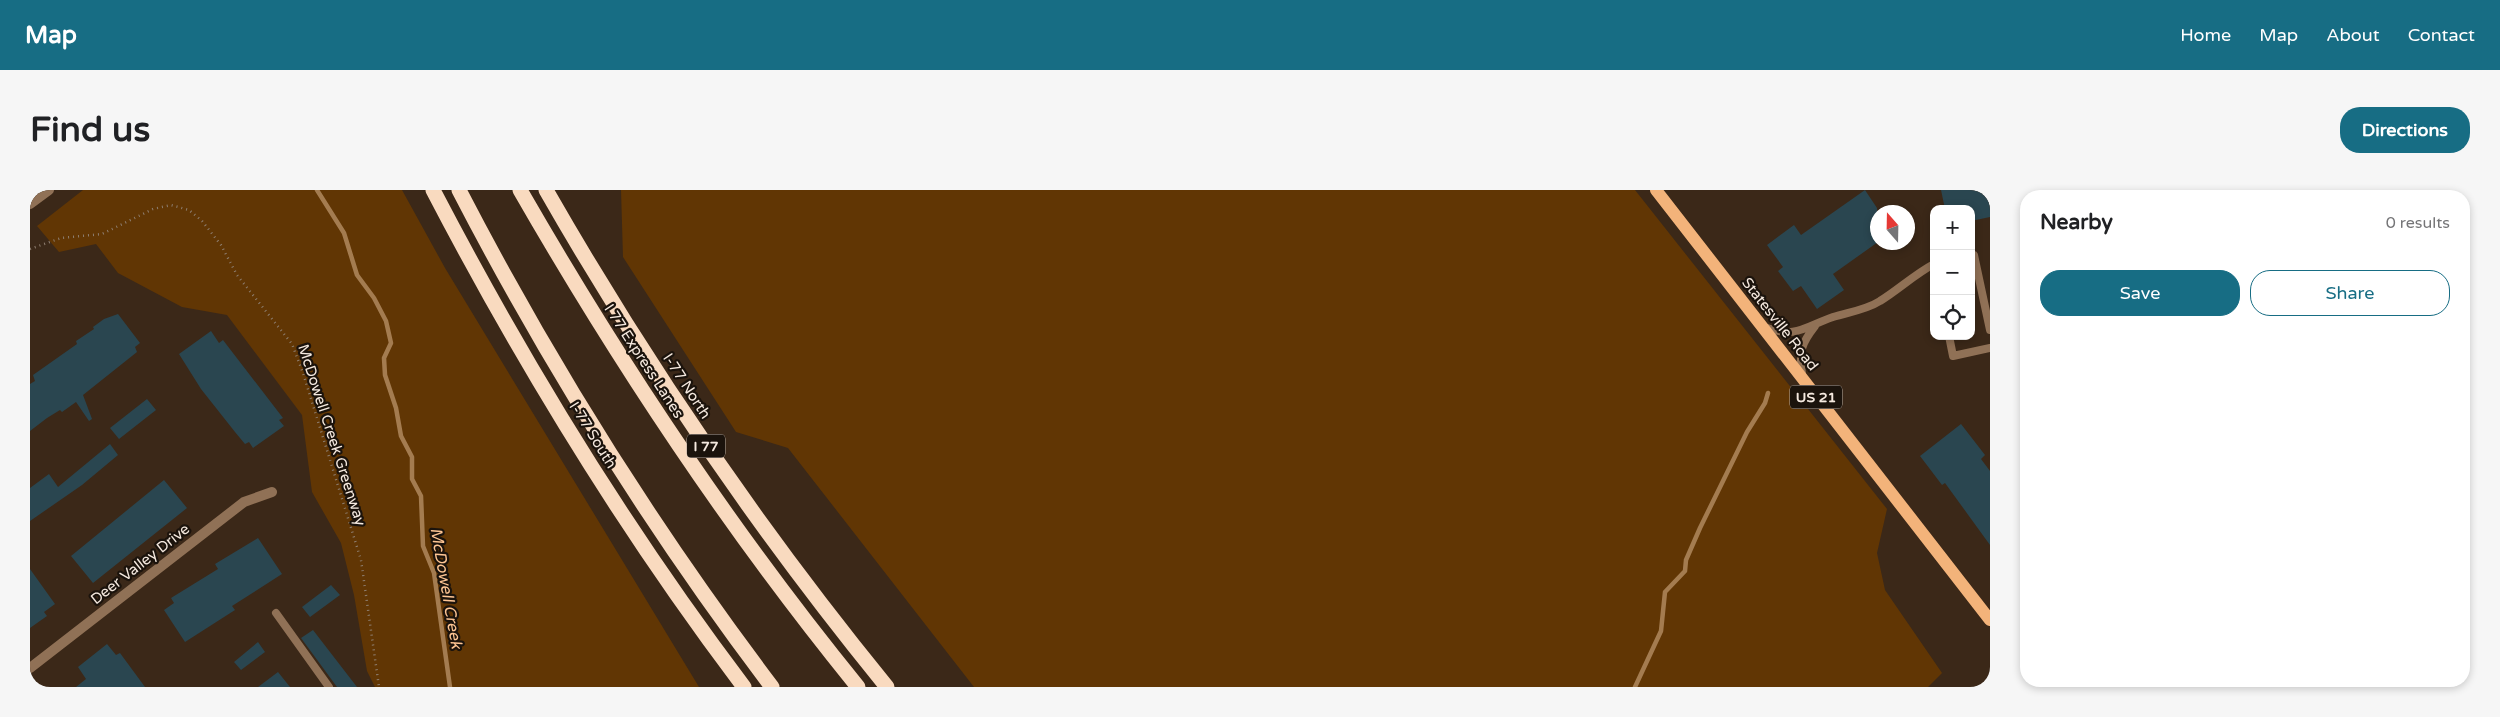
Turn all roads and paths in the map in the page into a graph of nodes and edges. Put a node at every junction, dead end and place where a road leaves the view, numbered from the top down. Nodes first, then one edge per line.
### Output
1 (49, 190) edge
2 (433, 190) edge
3 (459, 190) edge
4 (520, 190) edge
5 (546, 190) edge
6 (1656, 190) edge
7 (30, 204) edge
8 (30, 249) edge
9 (1975, 260) edge
10 (1930, 268) edge
11 (1761, 326) junction
12 (1815, 326) junction
13 (1990, 330) edge
14 (1949, 340) edge
15 (1990, 348) edge
16 (1802, 379) junction
17 (272, 492) dead end
18 (276, 613) dead end
19 (1990, 620) edge
20 (30, 668) edge
21 (329, 687) edge
22 (379, 687) edge
23 (744, 687) edge
24 (772, 687) edge
25 (858, 687) edge
26 (887, 687) edge

1 - 7 street
2 - 23 highway, I-77 South
3 - 24 highway
4 - 25 highway, I 77 Express Lanes / I 77
5 - 26 highway, I-77 North / I 77
6 - 11 main road, Statesville Road / US 21
8 - 22 path, McDowell Creek Greenway
9 - 13 lane
10 - 12 lane
11 - 12 lane
11 - 16 main road, Statesville Road / US 21
12 - 16 lane
14 - 15 lane
16 - 19 main road, Statesville Road / US 21
17 - 20 street, Deer Valley Drive
18 - 21 lane

